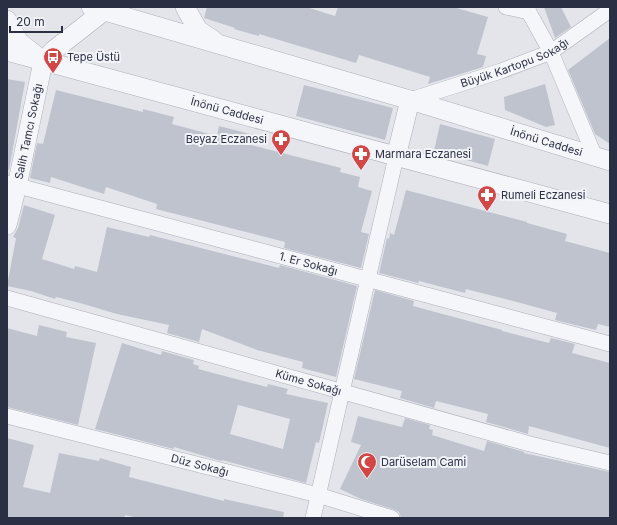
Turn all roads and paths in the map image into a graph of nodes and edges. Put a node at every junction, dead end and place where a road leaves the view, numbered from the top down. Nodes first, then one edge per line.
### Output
1 (185, 7) edge
2 (506, 7) edge
3 (101, 8) edge
4 (527, 10) edge
5 (610, 10) edge
6 (7, 20) edge
7 (221, 45) junction
8 (7, 51) edge
9 (551, 52) junction
10 (43, 62) junction
11 (410, 100) junction
12 (396, 157) junction
13 (603, 159) edge
14 (12, 184) edge
15 (610, 214) edge
16 (7, 225) edge
17 (368, 279) junction
18 (7, 298) edge
19 (610, 344) edge
20 (343, 391) junction
21 (7, 416) edge
22 (610, 463) edge
23 (318, 495) junction
24 (313, 518) edge
25 (392, 518) edge

1 - 7 street
2 - 4 street
3 - 7 street, İnönü Caddesi
3 - 10 street
4 - 9 street
5 - 9 street, Büyük Kartopu Sokağı
6 - 10 street
7 - 11 street, İnönü Caddesi
8 - 10 street, İnönü Caddesi
9 - 11 street, Büyük Kartopu Sokağı
9 - 13 street
10 - 12 street, İnönü Caddesi
10 - 14 street, Salih Tamcı Sokağı
11 - 12 street
11 - 13 street, İnönü Caddesi
12 - 15 street, İnönü Caddesi
12 - 17 street
14 - 16 street, Salih Tamcı Sokağı
14 - 17 street, 1. Er Sokağı
17 - 19 street, 1. Er Sokağı
17 - 20 street
18 - 20 street, Küme Sokağı
20 - 22 street, Küme Sokağı
20 - 23 street
21 - 23 street, Düz Sokağı
23 - 24 street
23 - 25 street, Düz Sokağı

